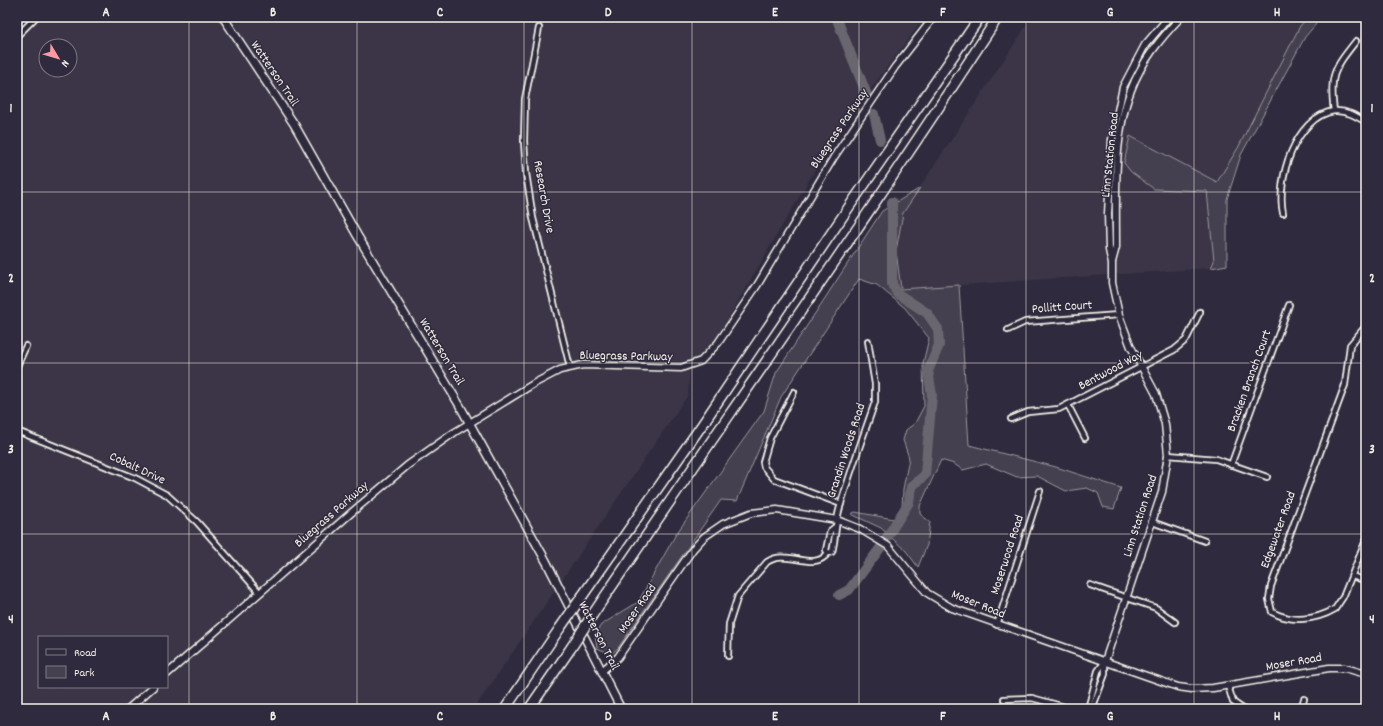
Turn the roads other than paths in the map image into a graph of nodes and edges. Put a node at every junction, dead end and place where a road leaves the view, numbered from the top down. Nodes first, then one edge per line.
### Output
1 (36, 17) edge
2 (223, 17) edge
3 (934, 17) edge
4 (980, 17) edge
5 (998, 17) edge
6 (1169, 17) edge
7 (1181, 17) edge
8 (539, 28) dead end
9 (17, 36) edge
10 (1356, 41) dead end
11 (1334, 111) junction
12 (1366, 122) edge
13 (1283, 213) dead end
14 (1112, 264) junction
15 (1289, 305) dead end
16 (1200, 312) dead end
17 (1119, 315) junction
18 (1366, 326) edge
19 (1008, 330) dead end
20 (868, 341) dead end
21 (26, 346) dead end
22 (17, 366) edge
23 (570, 367) junction
24 (1141, 367) junction
25 (794, 392) dead end
26 (1068, 405) junction
27 (1011, 419) dead end
28 (470, 423) junction
29 (17, 431) edge
30 (1085, 438) dead end
31 (1168, 455) junction
32 (1231, 464) junction
33 (1267, 477) dead end
34 (1040, 491) dead end
35 (841, 504) junction
36 (837, 520) junction
37 (1152, 522) junction
38 (1366, 540) edge
39 (1204, 541) dead end
40 (1352, 576) junction
41 (1366, 581) edge
42 (1090, 586) dead end
43 (260, 593) junction
44 (1126, 598) junction
45 (1175, 622) dead end
46 (997, 625) junction
47 (728, 656) dead end
48 (1105, 661) junction
49 (602, 671) junction
50 (168, 673) edge
51 (1366, 674) edge
52 (1228, 686) junction
53 (152, 688) edge
54 (1004, 699) dead end
55 (1304, 699) dead end
56 (128, 709) edge
57 (505, 709) edge
58 (529, 709) edge
59 (621, 709) edge
60 (1072, 709) edge
61 (1088, 709) edge
62 (1092, 709) edge
63 (1243, 709) edge
64 (1301, 709) edge

1 - 9 street
2 - 28 main road, Watterson Trail
3 - 23 street, Bluegrass Parkway
4 - 57 highway, bridge
5 - 58 highway, bridge
6 - 14 street, Linn Station Road
7 - 14 street, Linn Station Road
8 - 23 street, Research Drive
10 - 11 street
11 - 12 street
11 - 13 street
14 - 17 street, Linn Station Road
15 - 32 street, Bracken Branch Court
16 - 24 street, Bentwood Way
17 - 19 street, Pollitt Court
17 - 24 street, Linn Station Road
18 - 40 street, Edgewater Road
20 - 35 street, Grandin Woods Road
21 - 22 street
23 - 28 street, Bluegrass Parkway
24 - 26 street, Bentwood Way
24 - 31 street, Linn Station Road
25 - 35 street
26 - 27 street, Bentwood Way
26 - 30 street
28 - 43 street, Bluegrass Parkway
28 - 49 main road, Watterson Trail
29 - 43 street, Cobalt Drive
31 - 32 street
31 - 37 street, Linn Station Road
32 - 33 street
34 - 46 street, Moserwood Road
35 - 36 street, Grandin Woods Road
36 - 46 street, Moser Road
36 - 47 street, Grandin Woods Road
36 - 49 street, Moser Road
37 - 39 street
37 - 44 street, Linn Station Road
38 - 40 street, Edgewater Road
40 - 41 street
42 - 44 street
43 - 50 street, Bluegrass Parkway
44 - 45 street
44 - 48 street, Linn Station Road
46 - 48 street, Moser Road
48 - 52 street, Moser Road
48 - 61 street, Linn Station Road
48 - 62 street, Linn Station Road
49 - 59 main road, Watterson Trail
51 - 52 street, Moser Road
52 - 63 street
53 - 56 street
54 - 60 street
55 - 64 street

